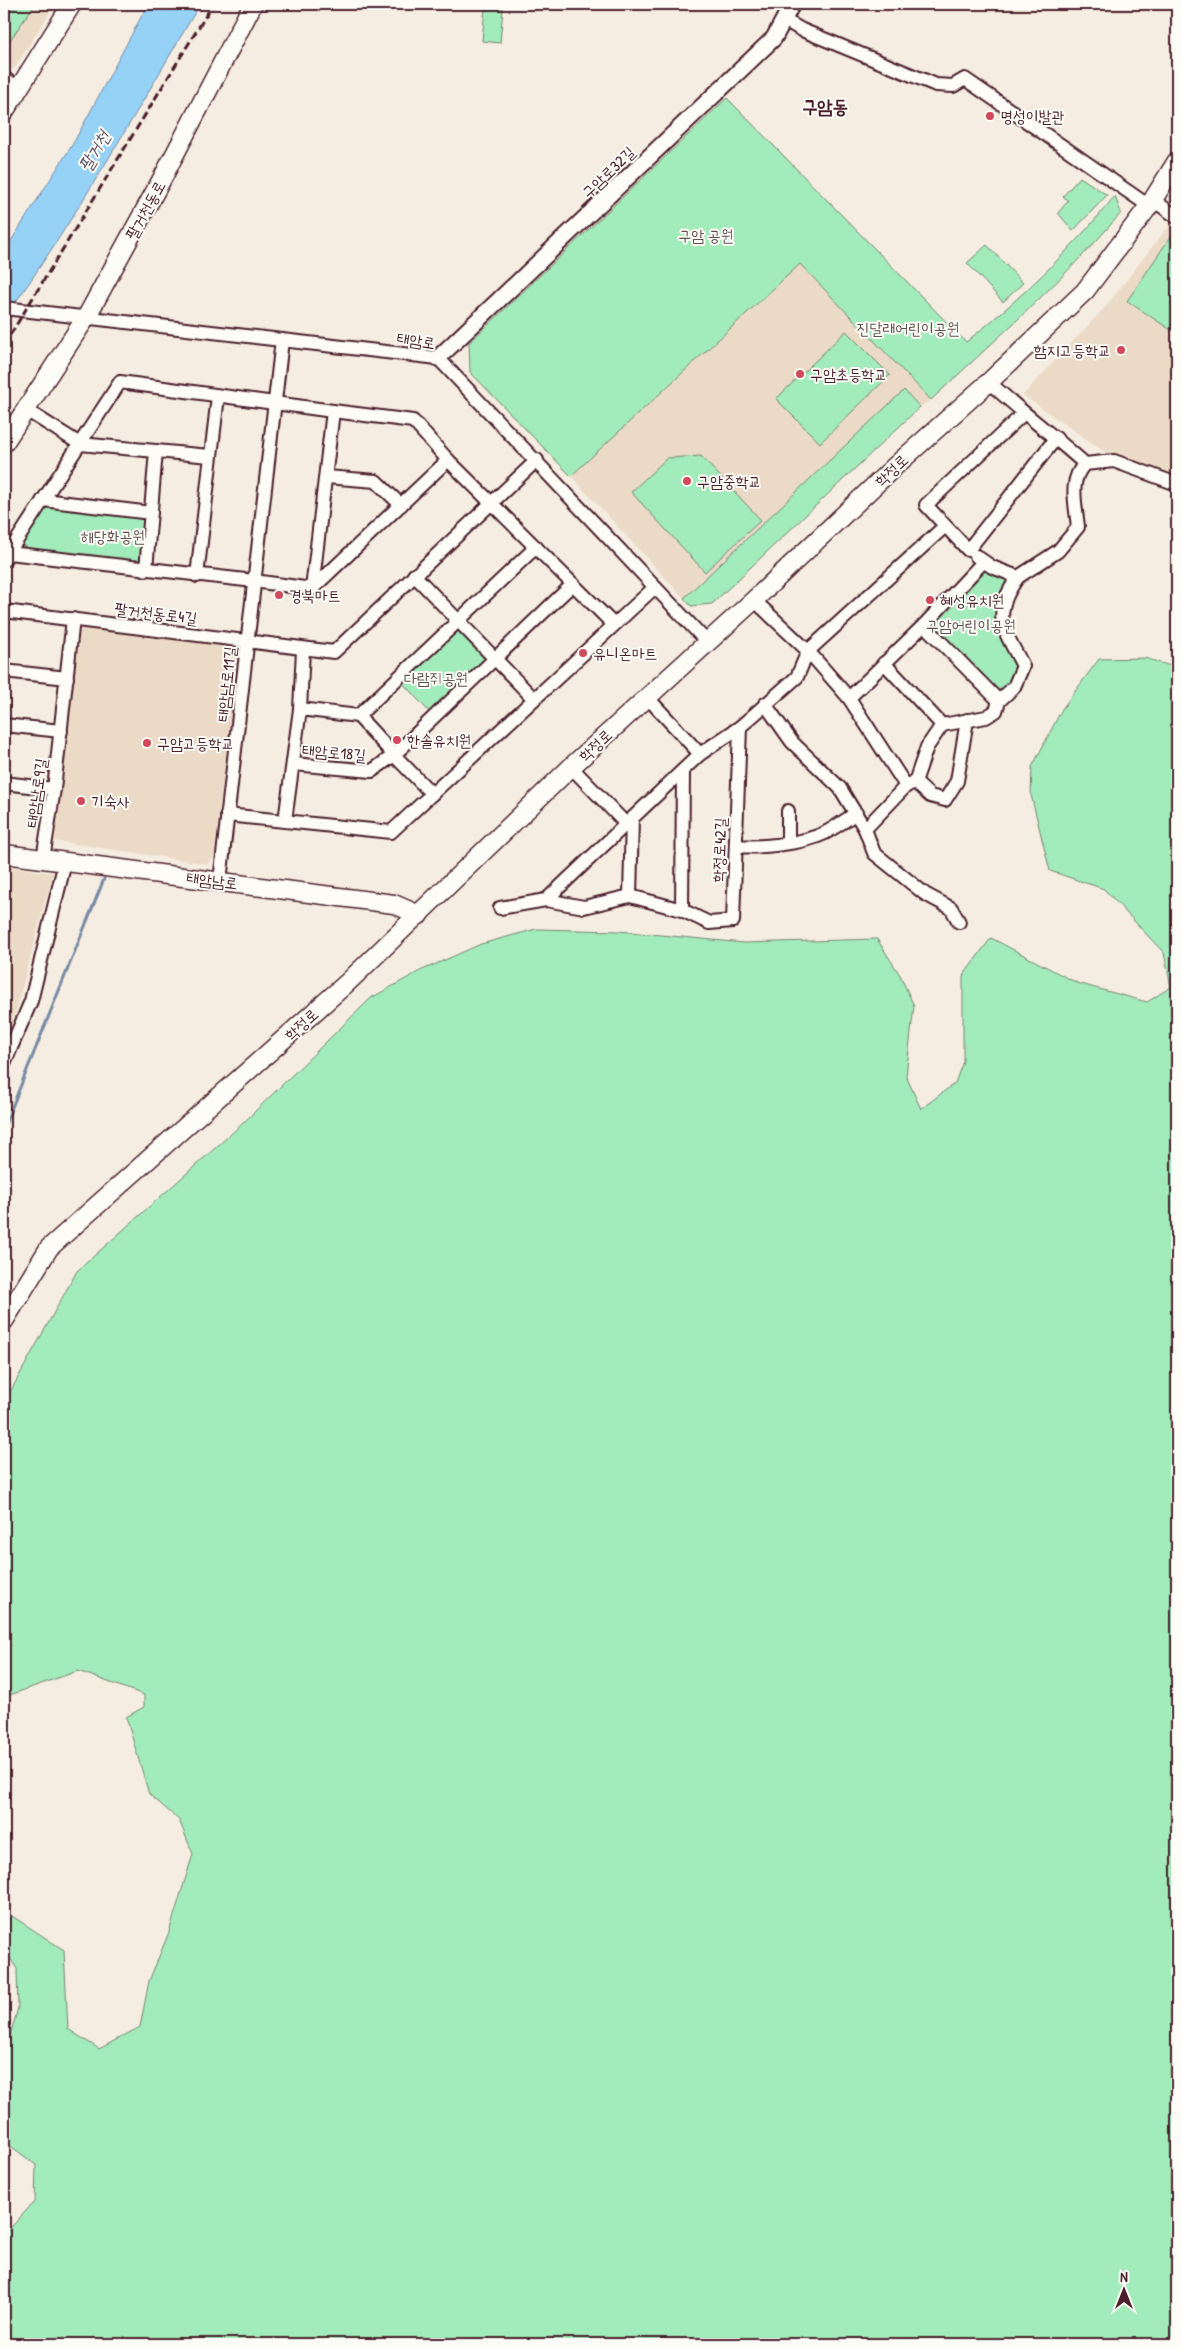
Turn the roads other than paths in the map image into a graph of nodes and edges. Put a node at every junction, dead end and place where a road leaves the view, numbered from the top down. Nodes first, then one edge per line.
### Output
1 (72, 4) edge
2 (252, 4) edge
3 (792, 4) edge
4 (784, 20) junction
5 (11, 83) edge
6 (4, 112) edge
7 (1177, 161) edge
8 (1151, 203) junction
9 (1177, 218) edge
10 (4, 308) edge
11 (87, 316) junction
12 (282, 340) junction
13 (438, 358) junction
14 (989, 382) junction
15 (218, 396) junction
16 (275, 404) junction
17 (26, 410) junction
18 (334, 411) junction
19 (1023, 414) junction
20 (1056, 438) junction
21 (4, 443) edge
22 (80, 444) junction
23 (156, 451) junction
24 (210, 456) junction
25 (448, 460) junction
26 (537, 460) junction
27 (1085, 464) junction
28 (326, 477) junction
29 (1177, 482) edge
30 (43, 500) junction
31 (491, 502) junction
32 (401, 505) junction
33 (151, 513) junction
34 (944, 526) junction
35 (536, 547) junction
36 (968, 550) junction
37 (6, 556) edge
38 (983, 562) junction
39 (146, 570) junction
40 (414, 575) junction
41 (198, 576) junction
42 (1018, 577) junction
43 (254, 581) junction
44 (573, 584) junction
45 (654, 588) junction
46 (312, 589) junction
47 (754, 600) junction
48 (4, 611) edge
49 (73, 619) junction
50 (458, 621) junction
51 (613, 624) junction
52 (924, 625) junction
53 (247, 641) junction
54 (707, 642) junction
55 (303, 650) junction
56 (808, 651) junction
57 (494, 658) junction
58 (884, 662) junction
59 (4, 671) edge
60 (67, 678) junction
61 (647, 697) junction
62 (849, 698) junction
63 (534, 699) junction
64 (1000, 702) junction
65 (765, 704) junction
66 (300, 709) junction
67 (358, 716) junction
68 (967, 720) junction
69 (4, 725) edge
70 (942, 725) junction
71 (740, 727) junction
72 (61, 731) junction
73 (700, 754) junction
74 (394, 755) junction
75 (293, 764) junction
76 (572, 767) junction
77 (683, 771) junction
78 (4, 783) edge
79 (910, 784) junction
80 (54, 789) junction
81 (432, 794) junction
82 (788, 811) dead end
83 (856, 813) junction
84 (227, 815) junction
85 (285, 821) junction
86 (629, 822) junction
87 (865, 829) junction
88 (788, 843) junction
89 (736, 846) junction
90 (4, 854) edge
91 (42, 859) junction
92 (65, 862) junction
93 (220, 881) junction
94 (630, 896) junction
95 (546, 900) junction
96 (500, 908) dead end
97 (682, 910) junction
98 (419, 915) junction
99 (959, 922) dead end
100 (4, 1064) edge
101 (4, 1321) edge

1 - 5 main road
2 - 11 main road, 팔거천동로
3 - 4 street, 구암로32길
4 - 8 street
4 - 13 street, 구암로32길
5 - 6 main road
7 - 8 main road, 학정로
8 - 9 street
8 - 14 main road, 학정로
10 - 11 street, 태암로
11 - 12 street, 태암로
11 - 17 main road, 팔거천동로
12 - 13 street, 태암로
12 - 16 street, 태암남로11길
13 - 26 street, 태암로
14 - 19 street
14 - 47 main road, 학정로
15 - 16 street
15 - 22 street
15 - 24 street
16 - 18 street
16 - 43 street, 태암남로11길
17 - 21 main road, 팔거천동로
17 - 22 street
18 - 25 street
18 - 28 street
19 - 20 street
19 - 34 street
20 - 27 street
20 - 36 street
22 - 23 street
22 - 30 street
23 - 24 street
23 - 33 street
24 - 41 street
25 - 31 street
25 - 32 street
26 - 31 street, 팔거천동로4길
26 - 45 street, 태암로
27 - 29 street
27 - 42 street
28 - 32 street
28 - 46 street
30 - 33 street
30 - 37 street
31 - 35 street
31 - 40 street, 팔거천동로4길
32 - 46 street
33 - 39 street
34 - 36 street
34 - 56 street
35 - 44 street
35 - 50 street
36 - 38 street
37 - 39 street
38 - 42 street
38 - 52 street
39 - 41 street
40 - 50 street
40 - 55 street, 팔거천동로4길
41 - 43 street
42 - 64 street
43 - 46 street
43 - 53 street, 태암남로11길
44 - 51 street
44 - 57 street, 태암로18길
45 - 51 street
45 - 54 street, 태암로
47 - 54 main road, 학정로
47 - 56 street
48 - 49 street, 팔거천동로4길
49 - 53 street, 팔거천동로4길
49 - 60 street, 태암남로9길
50 - 57 street
50 - 67 street
51 - 63 street
52 - 58 street
52 - 64 street
53 - 55 street, 팔거천동로4길
53 - 84 street, 태암남로11길
54 - 61 main road, 학정로
55 - 66 street
56 - 62 street
56 - 65 street
57 - 63 street
57 - 74 street, 태암로18길
58 - 62 street
58 - 70 street
59 - 60 street
60 - 72 street, 태암남로9길
61 - 73 street
61 - 76 main road, 학정로
62 - 79 street
63 - 81 street
64 - 68 street
65 - 71 street
65 - 83 street
66 - 67 street
66 - 75 street
67 - 74 street
68 - 70 street
68 - 79 street
69 - 72 street
70 - 79 street
71 - 73 street
71 - 89 street, 학정로42길
72 - 80 street, 태암남로9길
73 - 77 street
74 - 75 street, 태암로18길
74 - 81 street
75 - 85 street, 태암로18길
76 - 86 street
76 - 98 main road, 학정로
77 - 86 street
77 - 97 street
78 - 80 street
79 - 87 street
80 - 91 street, 태암남로9길
81 - 85 street
82 - 88 street
83 - 87 street
83 - 88 street
84 - 85 street
84 - 93 street, 태암남로11길
86 - 94 street
86 - 95 street
87 - 99 street
88 - 89 street
89 - 97 street, 학정로42길
90 - 91 main road, 태암남로
91 - 92 main road, 태암남로
92 - 93 main road, 태암남로
92 - 100 street
93 - 98 main road, 태암남로
94 - 95 street, 학정로42길
94 - 97 street, 학정로42길
95 - 96 street
98 - 101 main road, 학정로

